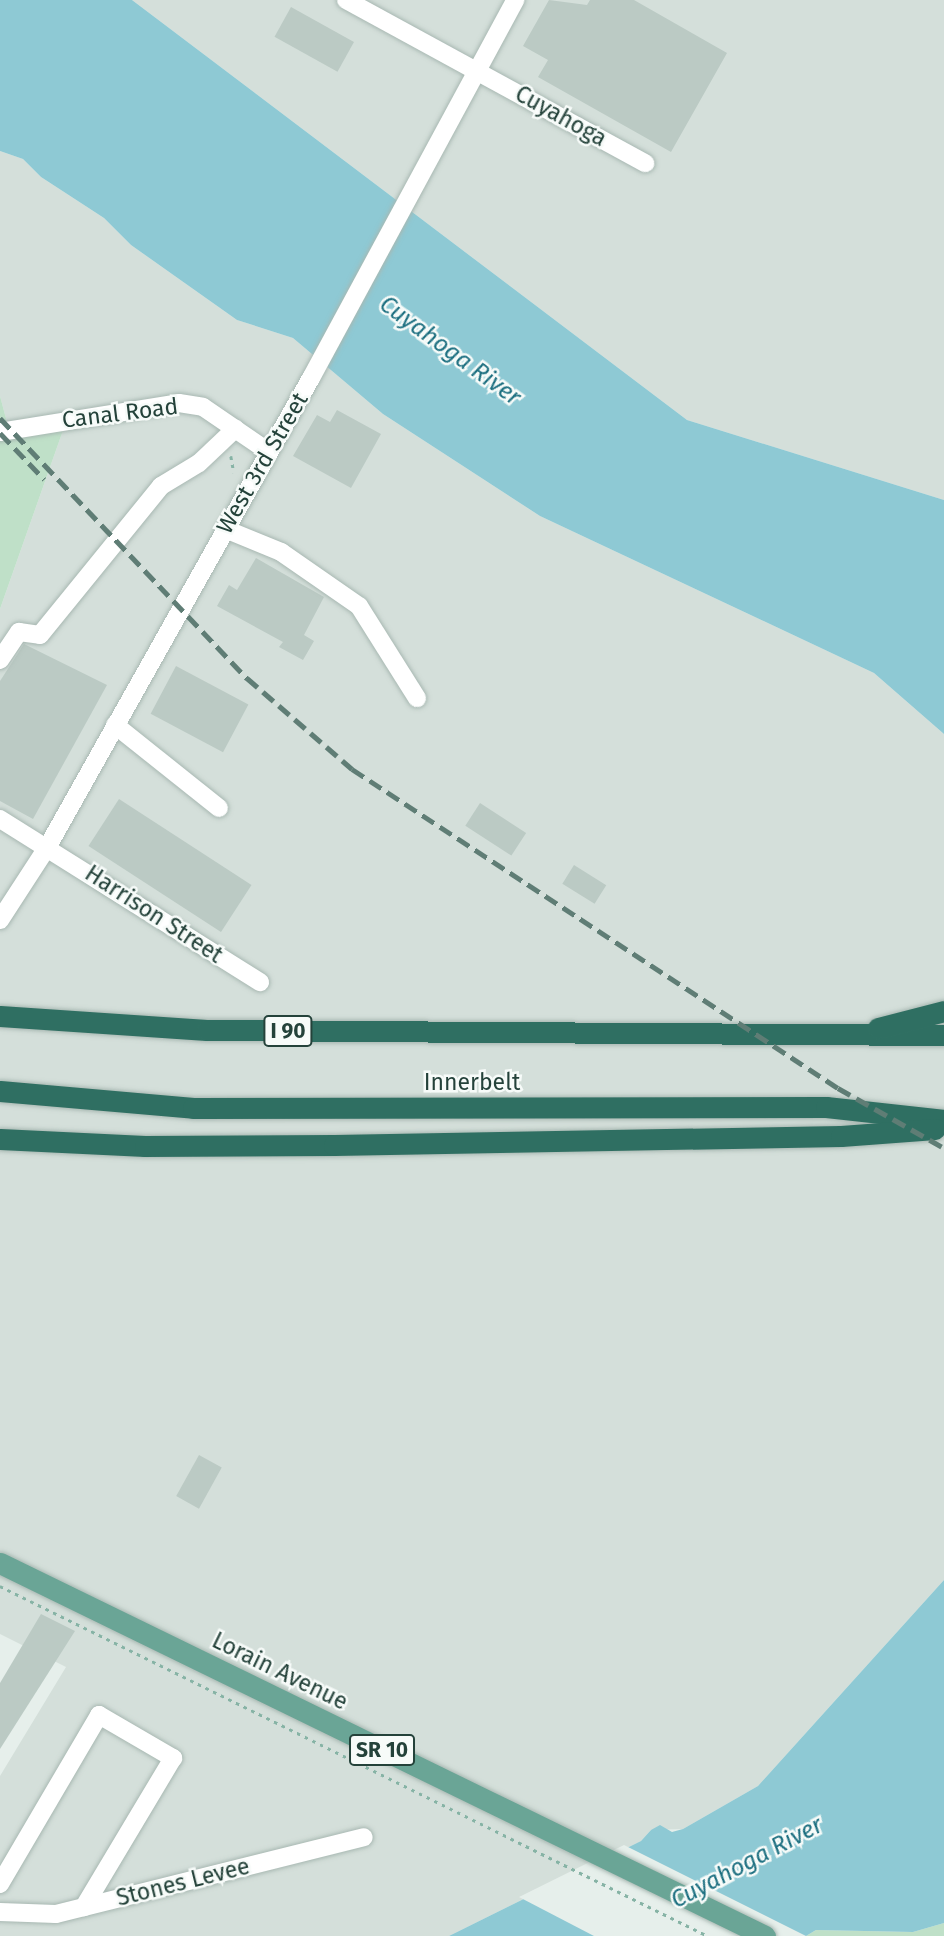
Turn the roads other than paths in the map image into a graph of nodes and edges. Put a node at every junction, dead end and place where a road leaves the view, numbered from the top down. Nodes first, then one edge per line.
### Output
1 (346, 0) edge
2 (515, 0) edge
3 (476, 70) junction
4 (645, 163) dead end
5 (0, 432) edge
6 (230, 434) junction
7 (269, 452) junction
8 (225, 529) junction
9 (0, 660) edge
10 (417, 698) dead end
11 (115, 725) junction
12 (219, 808) dead end
13 (0, 820) edge
14 (48, 846) junction
15 (0, 920) edge
16 (260, 982) dead end
17 (944, 1011) edge
18 (0, 1016) edge
19 (855, 1035) junction
20 (944, 1035) edge
21 (0, 1091) edge
22 (87, 1100) junction
23 (0, 1105) edge
24 (944, 1120) edge
25 (944, 1128) edge
26 (0, 1139) edge
27 (0, 1563) edge
28 (364, 1838) dead end
29 (0, 1884) edge
30 (84, 1907) junction
31 (0, 1912) edge
32 (765, 1936) edge

1 - 3 street, Cuyahoga
2 - 3 street, West 3rd Street
3 - 4 street, Cuyahoga
3 - 7 street, West 3rd Street
5 - 6 street, Canal Road
6 - 7 street, Canal Road
6 - 9 street
7 - 8 street, West 3rd Street
8 - 10 street
8 - 11 street, West 3rd Street
11 - 12 street
11 - 14 street, West 3rd Street
13 - 14 street, Harrison Street
14 - 15 street, West 3rd Street
14 - 16 street, Harrison Street
17 - 19 highway
18 - 19 highway, Innerbelt / I 90
19 - 20 highway, Innerbelt / I 90
21 - 22 highway, Innerbelt
22 - 23 highway
22 - 24 highway, Innerbelt
25 - 26 highway
27 - 32 main road, Lorain Avenue / SR 10
28 - 30 street, Stones Levee
29 - 30 street
30 - 31 street, Stones Levee

